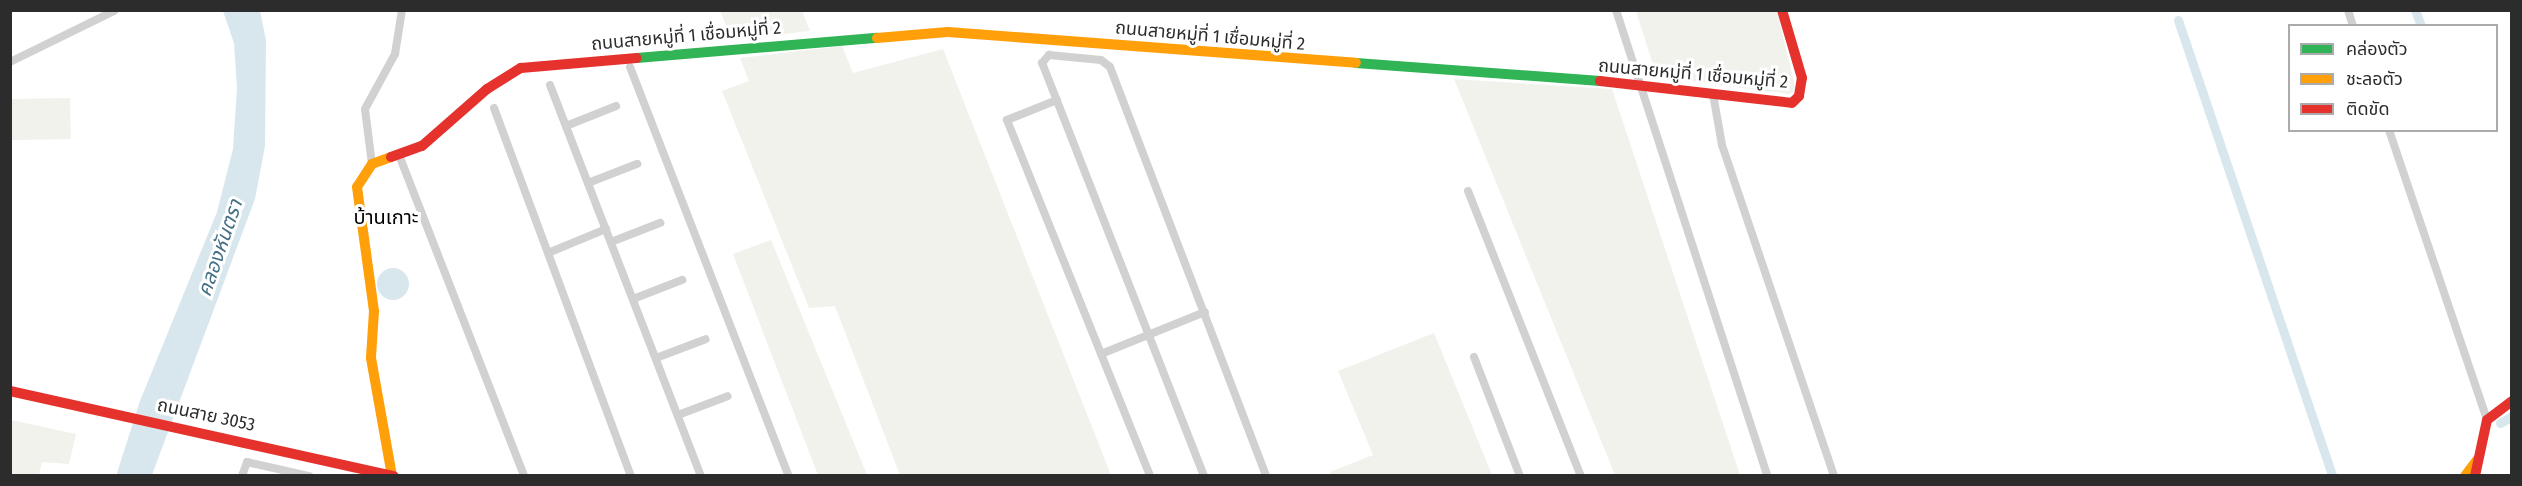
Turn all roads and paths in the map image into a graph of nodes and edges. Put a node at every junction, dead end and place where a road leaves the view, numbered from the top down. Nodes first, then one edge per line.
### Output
1 (402, 10) edge
2 (1616, 10) edge
3 (1782, 10) edge
4 (114, 11) edge
5 (10, 62) edge
6 (630, 67) dead end
7 (1640, 84) junction
8 (550, 85) dead end
9 (1713, 94) junction
10 (1057, 100) junction
11 (615, 106) dead end
12 (495, 108) dead end
13 (566, 126) junction
14 (2390, 132) edge
15 (399, 155) junction
16 (372, 164) junction
17 (637, 164) dead end
18 (588, 183) junction
19 (1468, 190) dead end
20 (660, 223) dead end
21 (606, 229) junction
22 (611, 242) junction
23 (548, 253) junction
24 (682, 280) dead end
25 (633, 298) junction
26 (1205, 312) junction
27 (1152, 334) junction
28 (706, 339) dead end
29 (1101, 354) junction
30 (1474, 357) dead end
31 (656, 358) junction
32 (10, 391) edge
33 (728, 396) dead end
34 (2511, 400) edge
35 (678, 415) junction
36 (2487, 420) junction
37 (2479, 457) junction
38 (392, 475) edge
39 (242, 476) edge
40 (309, 476) edge
41 (524, 476) edge
42 (631, 476) edge
43 (701, 476) edge
44 (789, 476) edge
45 (1150, 476) edge
46 (1204, 476) edge
47 (1266, 476) edge
48 (1520, 476) edge
49 (1581, 476) edge
50 (1767, 476) edge
51 (1834, 476) edge
52 (2465, 476) edge
53 (2475, 476) edge

1 - 16 street
2 - 7 street
3 - 9 street, ถนนสายหมู่ที่ 1 เชื่อมหมู่ที่ 2
4 - 5 street
6 - 44 street
7 - 9 street, ถนนสายหมู่ที่ 1 เชื่อมหมู่ที่ 2
7 - 15 street, ถนนสายหมู่ที่ 1 เชื่อมหมู่ที่ 2
7 - 50 street
8 - 13 street
9 - 51 street
10 - 26 street
10 - 27 street
10 - 29 street
11 - 13 street
12 - 23 street
13 - 18 street
14 - 36 street
15 - 16 street, ถนนสายหมู่ที่ 1 เชื่อมหมู่ที่ 2
15 - 41 street
16 - 38 street
17 - 18 street
18 - 21 street
19 - 49 street
20 - 22 street
21 - 22 street
21 - 23 street
22 - 25 street
23 - 42 street
24 - 25 street
25 - 31 street
26 - 27 street
26 - 47 street
27 - 29 street
27 - 46 street
28 - 31 street
29 - 45 street
30 - 48 street
31 - 35 street
32 - 38 street, ถนนสาย 3053
33 - 35 street
34 - 36 street
35 - 43 street
36 - 37 street
37 - 52 street
37 - 53 street
39 - 40 street

